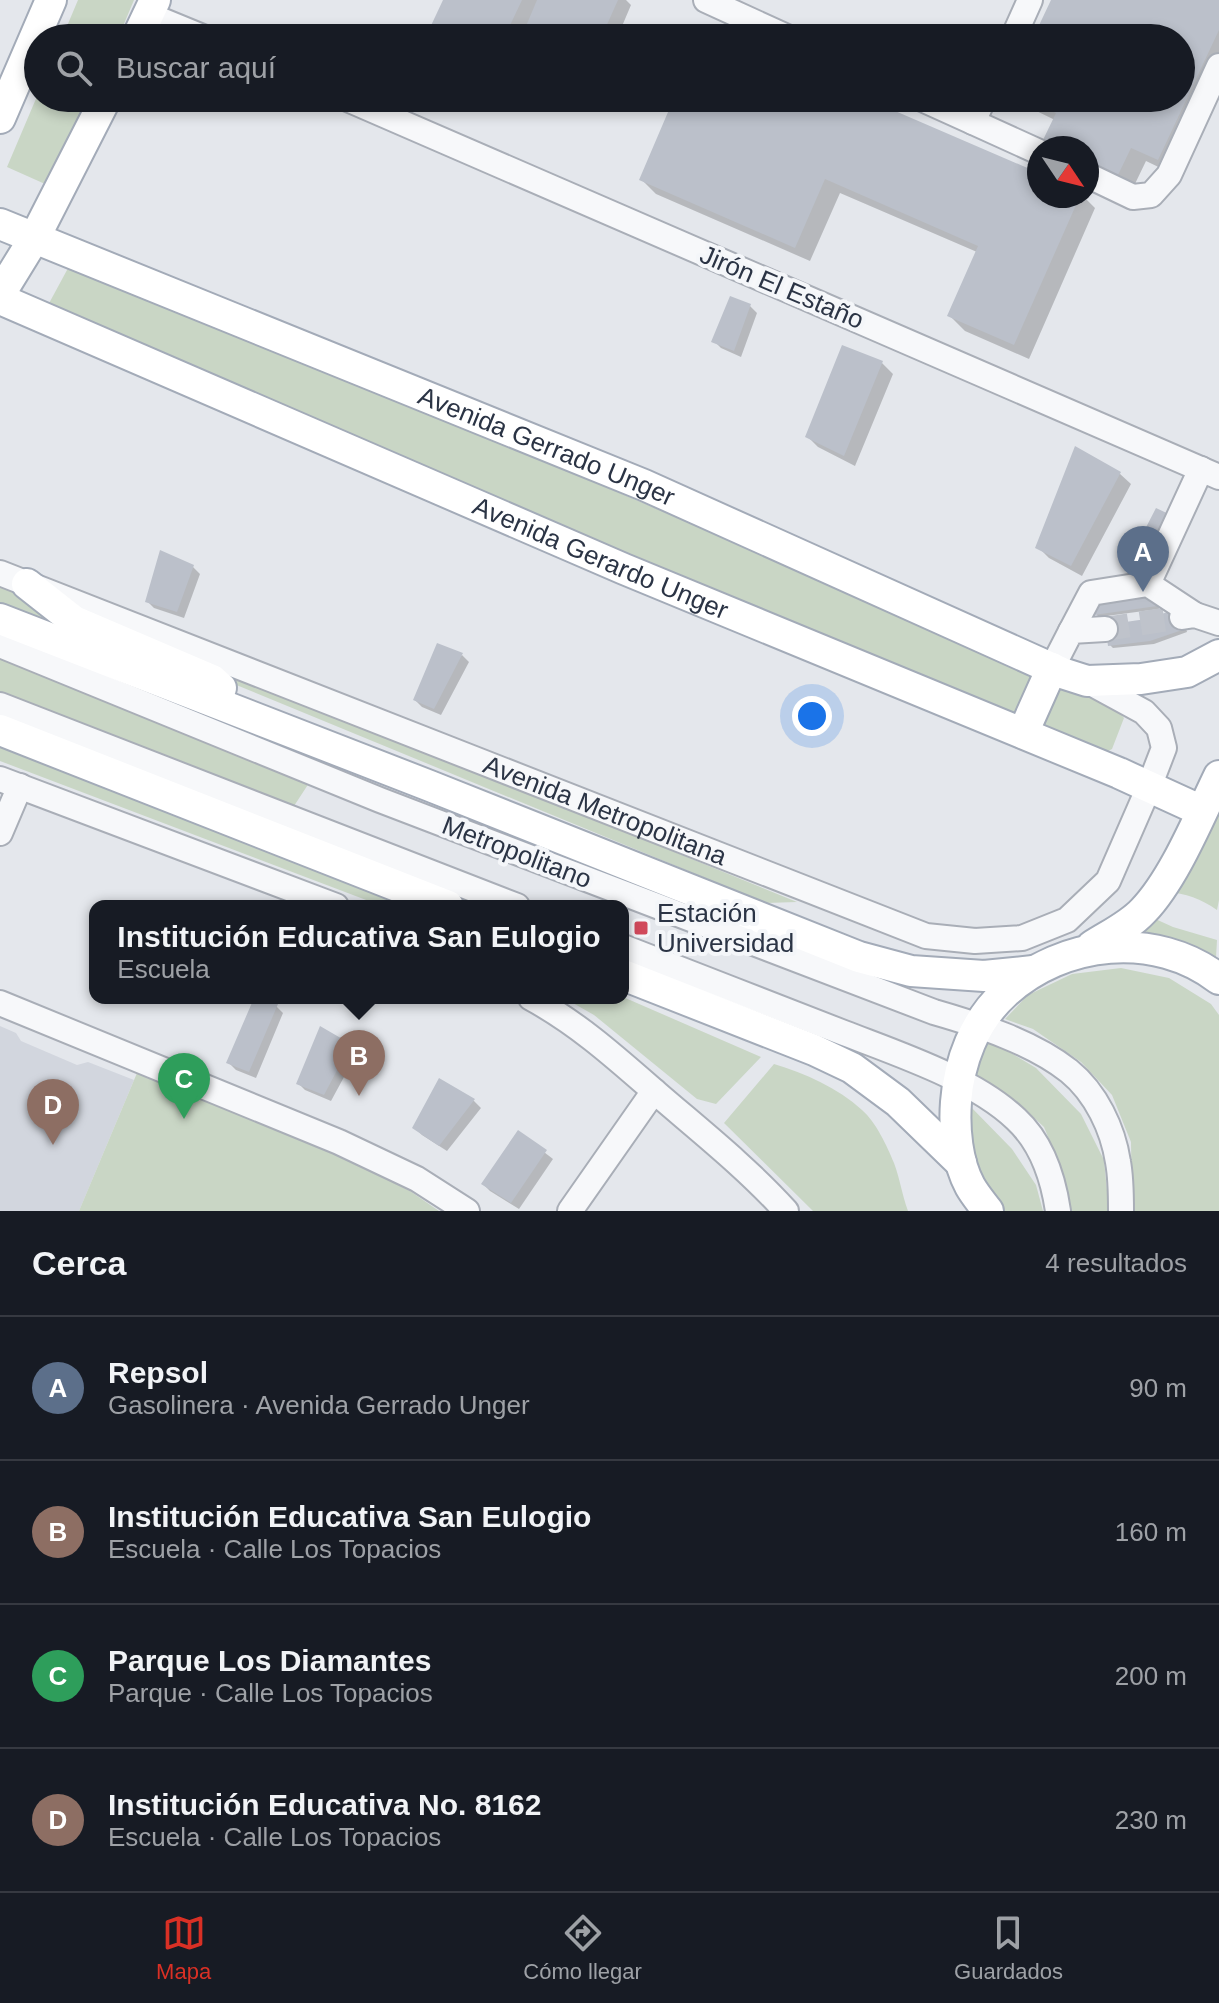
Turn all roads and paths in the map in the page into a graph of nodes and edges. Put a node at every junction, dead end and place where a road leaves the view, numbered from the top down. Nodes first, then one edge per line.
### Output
1 (51, 0) edge
2 (706, 0) edge
3 (1030, 0) edge
4 (41, 24) edge
5 (758, 24) edge
6 (1019, 24) edge
7 (24, 62) edge
8 (1219, 66) edge
9 (99, 112) edge
10 (377, 112) edge
11 (951, 112) edge
12 (978, 112) edge
13 (0, 118) edge
14 (973, 122) junction
15 (1027, 147) edge
16 (1099, 181) edge
17 (0, 224) edge
18 (35, 237) junction
19 (0, 297) edge
20 (1210, 473) edge
21 (13, 578) edge
22 (1148, 584) junction
23 (0, 619) edge
24 (1219, 623) edge
25 (1105, 629) tunnel mouth
26 (1071, 631) junction
27 (0, 645) edge
28 (1219, 655) edge
29 (1052, 668) junction
30 (1087, 681) junction
31 (0, 705) edge
32 (259, 720) junction
33 (0, 730) edge
34 (1023, 733) junction
35 (1219, 776) edge
36 (10, 782) edge
37 (1149, 787) junction
38 (1202, 811) junction
39 (4, 824) edge
40 (320, 900) edge
41 (433, 900) edge
42 (502, 900) edge
43 (629, 949) edge
44 (1084, 950) junction
45 (1033, 971) junction
46 (629, 977) edge
47 (1219, 979) edge
48 (0, 1003) edge
49 (542, 1004) edge
50 (980, 1025) junction
51 (957, 1081) junction
52 (654, 1091) junction
53 (969, 1186) edge
54 (467, 1211) edge
55 (570, 1211) edge
56 (786, 1211) edge
57 (988, 1211) edge
58 (1058, 1211) edge
59 (1121, 1211) edge

1 - 4 main road
2 - 5 street
3 - 6 street
7 - 13 main road
8 - 16 street
9 - 18 main road
10 - 20 street, Jirón El Estaño
11 - 14 street
12 - 14 street
14 - 15 street
17 - 18 main road, Avenida Gerrado Unger
18 - 19 main road
18 - 29 main road, Avenida Gerrado Unger
19 - 34 main road, Avenida Gerardo Unger
20 - 22 street
21 - 32 main road
21 - 37 street, Avenida Metropolitana
22 - 24 street
22 - 26 street
23 - 32 main road, Avenida Metropolitana
25 - 26 street
26 - 29 street
27 - 50 street, Metropolitano
28 - 30 main road, Avenida Gerrado Unger
29 - 30 main road, Avenida Gerrado Unger
29 - 34 main road
30 - 37 street, Avenida Gerrado Unger
31 - 42 street, Metropolitano
32 - 45 main road, Avenida Metropolitana
33 - 41 main road
34 - 37 main road, Avenida Gerardo Unger
35 - 38 main road
36 - 39 street
36 - 40 street
37 - 38 main road, Avenida Gerardo Unger
38 - 44 main road
43 - 51 street
44 - 45 main road
44 - 47 main road
45 - 50 main road
46 - 53 main road
48 - 54 street
49 - 52 street
50 - 51 main road
50 - 59 street, Metropolitano
51 - 53 main road
51 - 58 street
52 - 55 street
52 - 56 street
53 - 57 main road

